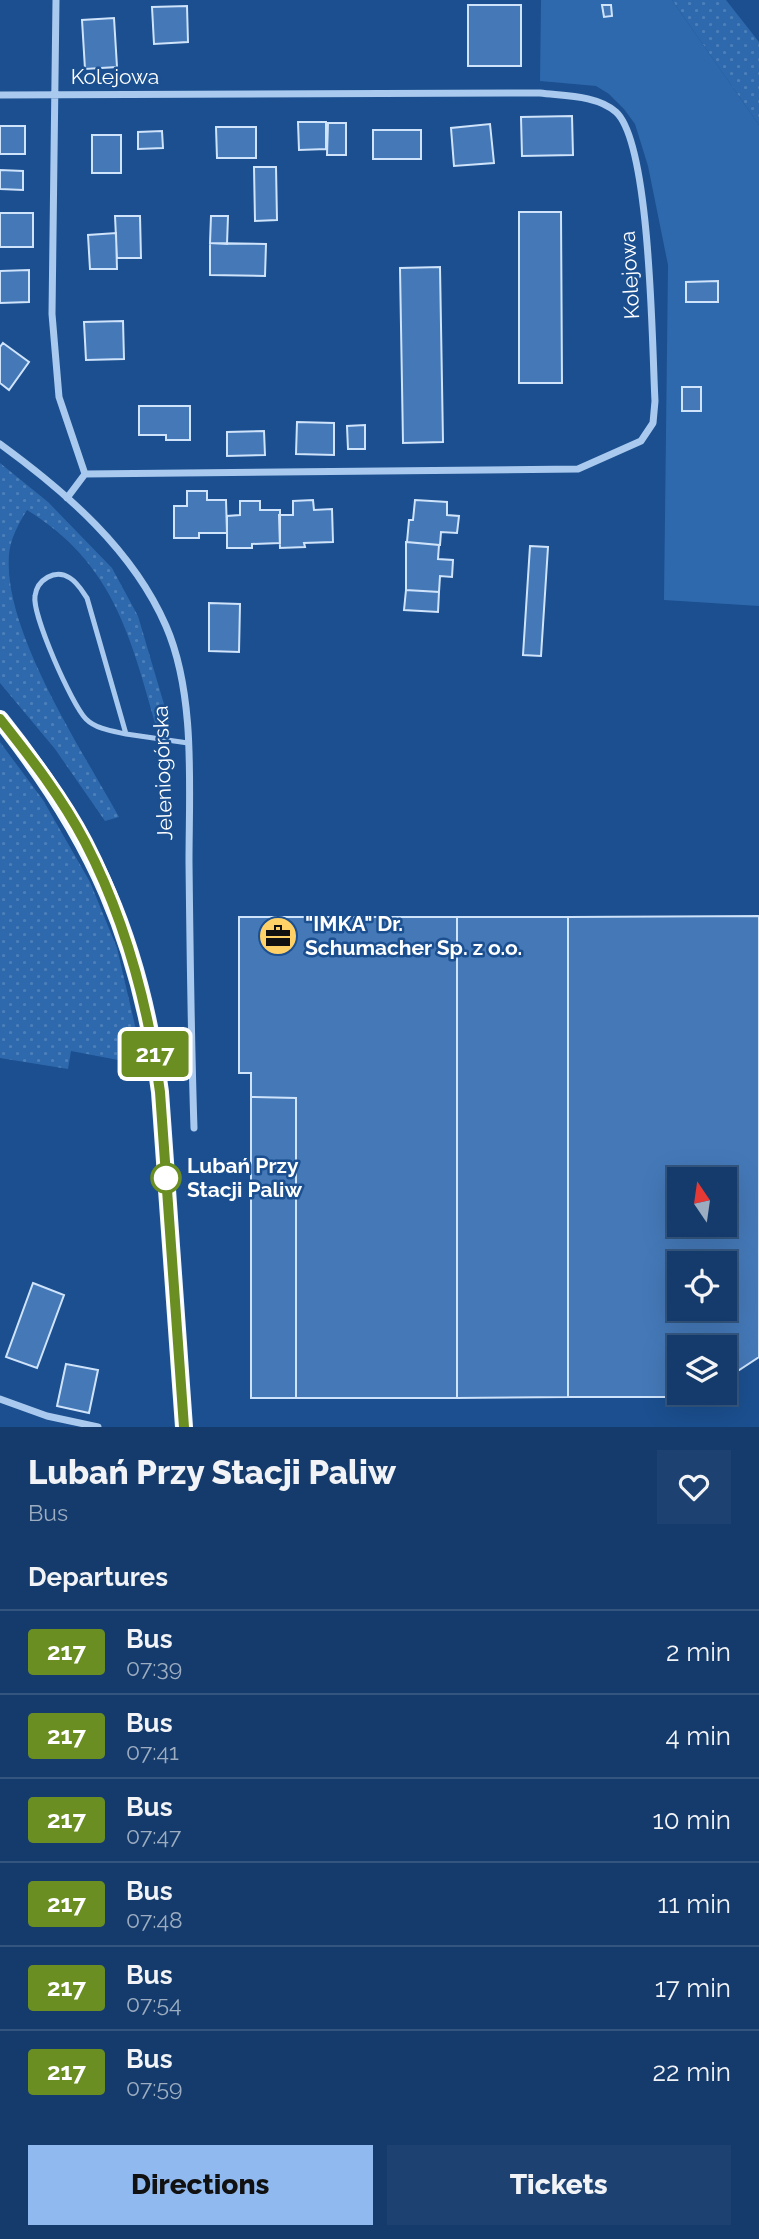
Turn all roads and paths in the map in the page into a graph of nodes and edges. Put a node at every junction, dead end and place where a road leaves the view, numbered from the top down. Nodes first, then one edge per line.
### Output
1 (56, 0) edge
2 (0, 95) edge
3 (54, 95) junction
4 (0, 444) edge
5 (85, 474) junction
6 (67, 498) junction
7 (0, 719) edge
8 (126, 734) junction
9 (188, 743) junction
10 (194, 1128) dead end
11 (0, 1399) edge
12 (98, 1427) edge
13 (184, 1427) edge

1 - 3 street, Kolejowa
2 - 3 street, Kolejowa
3 - 5 street, Kolejowa
3 - 5 street, Kolejowa
4 - 6 street, Jeleniogórska
5 - 6 street
6 - 9 street, Jeleniogórska
7 - 13 main road
8 - 8 lane
8 - 9 lane
9 - 10 street, Jeleniogórska
11 - 12 street

